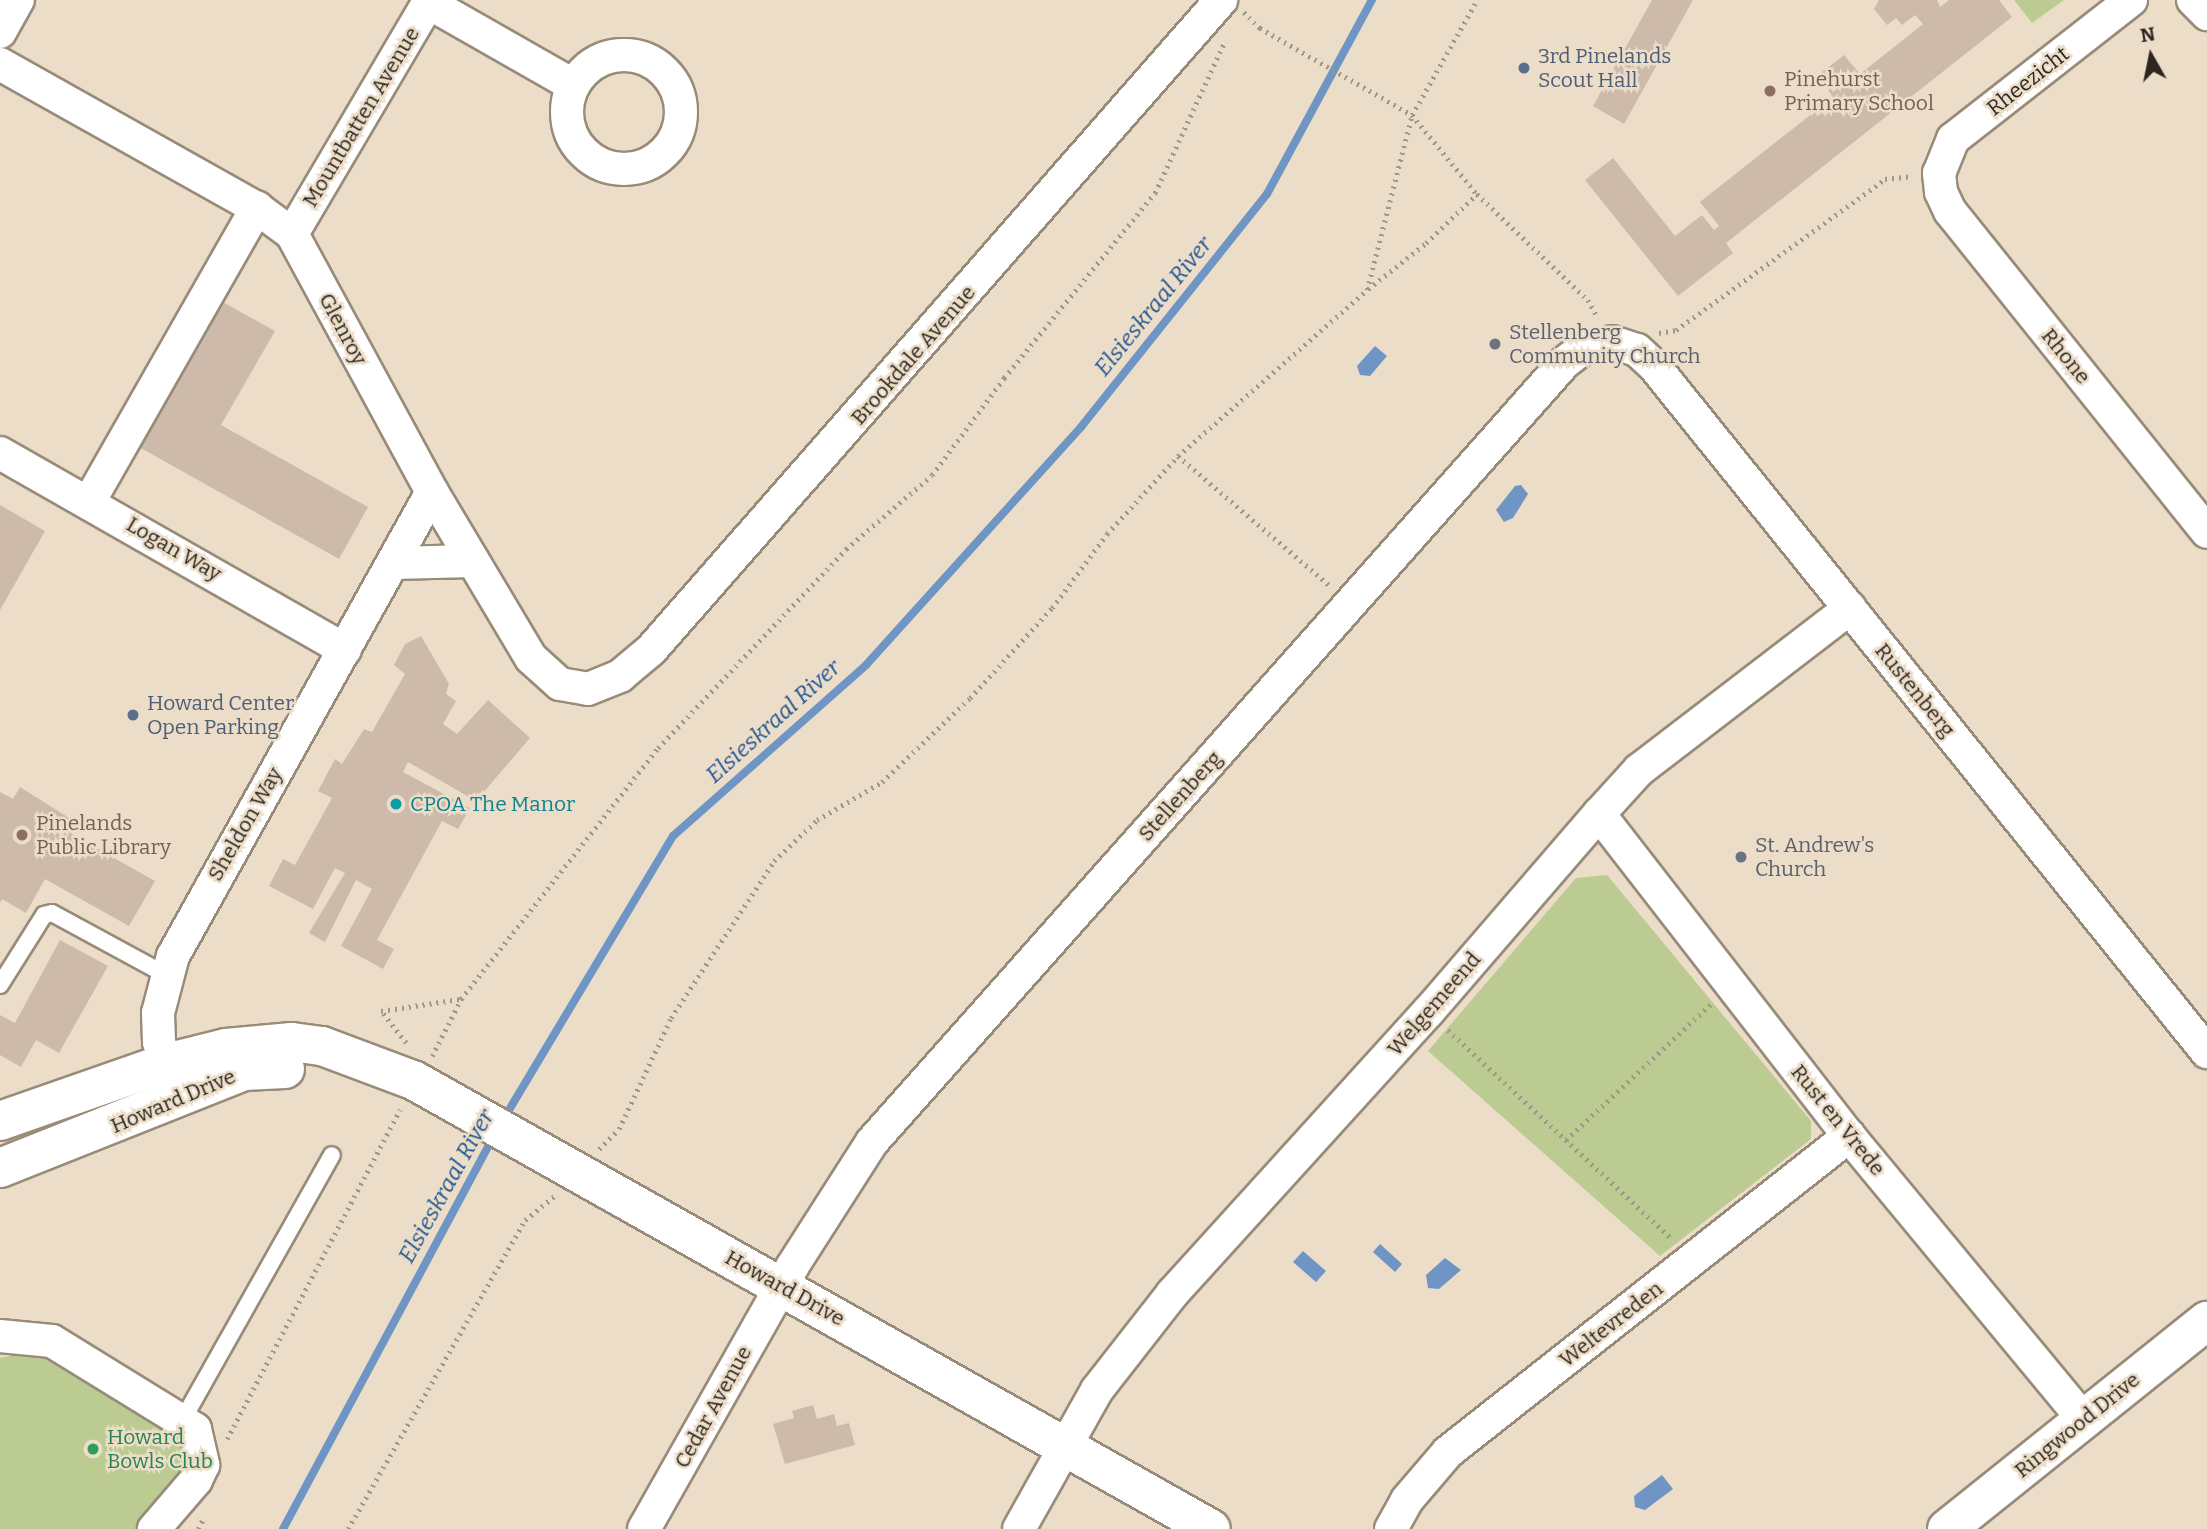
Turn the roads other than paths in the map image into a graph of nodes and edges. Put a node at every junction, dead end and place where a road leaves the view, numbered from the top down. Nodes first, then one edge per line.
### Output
1 (18, 0) edge
2 (2131, 0) edge
3 (2193, 0) edge
4 (429, 2) edge
5 (1228, 11) edge
6 (2207, 14) edge
7 (0, 32) edge
8 (0, 64) edge
9 (573, 85) dead end
10 (1939, 173) joint
11 (257, 208) junction
12 (292, 234) junction
13 (1612, 342) joint
14 (0, 453) edge
15 (432, 492) junction
16 (89, 502) junction
17 (2207, 532) edge
18 (472, 561) junction
19 (393, 563) junction
20 (1850, 608) junction
21 (345, 650) junction
22 (588, 689) joint
23 (1599, 814) junction
24 (166, 975) junction
25 (0, 985) edge
26 (2207, 1052) edge
27 (171, 1080) junction
28 (0, 1121) edge
29 (1849, 1136) junction
30 (332, 1155) dead end
31 (0, 1168) edge
32 (782, 1285) junction
33 (2207, 1321) edge
34 (0, 1336) edge
35 (2084, 1420) junction
36 (182, 1421) junction
37 (1064, 1446) junction
38 (154, 1529) edge
39 (644, 1529) edge
40 (1019, 1529) edge
41 (1211, 1529) edge
42 (1391, 1529) edge
43 (1947, 1529) edge

1 - 7 street
2 - 10 street, Rheezicht
3 - 6 street
4 - 9 street
4 - 12 street, Mountbatten Avenue
5 - 22 street, Brookdale Avenue
8 - 11 street, Glenroy
10 - 17 street, Rhone
11 - 12 street, Glenroy
11 - 16 street
12 - 15 street, Glenroy
13 - 20 street, Rustenberg
13 - 32 street, Stellenberg
14 - 16 street, Logan Way
15 - 18 street, Glenroy
15 - 19 street, Sheldon Way
16 - 21 street, Logan Way
18 - 19 street
18 - 22 street, Glenroy
19 - 21 street, Sheldon Way
20 - 23 street, Welgemeend
20 - 26 street, Rustenberg
21 - 24 street, Sheldon Way
23 - 29 street, Rust en Vrede
23 - 37 street, Welgemeend
24 - 25 lane
24 - 27 street, Sheldon Way
27 - 28 street, Howard Drive
27 - 31 street, Howard Drive
27 - 32 street, Howard Drive
29 - 35 street, Rust en Vrede
29 - 42 street, Weltevreden
30 - 36 lane
32 - 37 street, Howard Drive
32 - 39 street, Cedar Avenue
33 - 35 street, Ringwood Drive
34 - 36 street
35 - 43 street, Ringwood Drive
36 - 38 street
37 - 40 street, Welgemeend
37 - 41 street, Howard Drive

